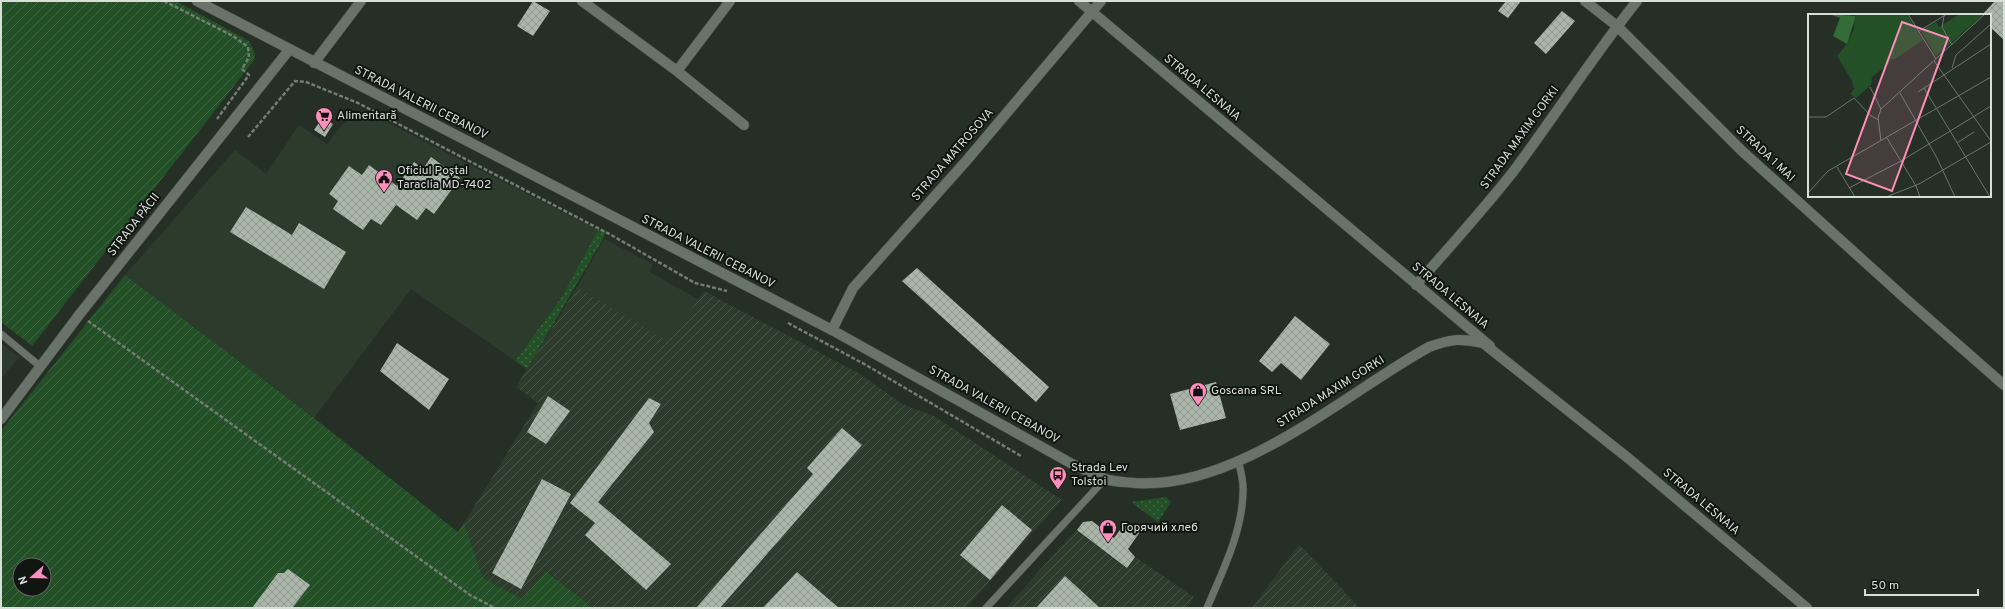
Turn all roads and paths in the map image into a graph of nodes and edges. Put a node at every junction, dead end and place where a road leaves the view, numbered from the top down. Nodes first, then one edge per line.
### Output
1 (164, 1) edge
2 (197, 1) edge
3 (361, 1) edge
4 (582, 1) edge
5 (730, 1) edge
6 (1079, 1) edge
7 (1101, 1) edge
8 (1585, 1) edge
9 (1637, 1) edge
10 (1092, 12) junction
11 (1617, 26) junction
12 (289, 50) junction
13 (314, 62) junction
14 (677, 71) junction
15 (214, 123) dead end
16 (744, 125) dead end
17 (248, 137) dead end
18 (1416, 285) junction
19 (730, 291) dead end
20 (79, 315) junction
21 (782, 320) dead end
22 (832, 330) junction
23 (1, 334) edge
24 (1503, 357) junction
25 (41, 367) junction
26 (2004, 384) edge
27 (1, 419) edge
28 (1021, 456) dead end
29 (1238, 460) junction
30 (1216, 470) joint
31 (1106, 479) junction
32 (495, 608) edge
33 (986, 608) edge
34 (1207, 608) edge
35 (1807, 608) edge

1 - 15 path
2 - 12 street, STRADA VALERII CEBANOV
3 - 13 street
4 - 14 street
5 - 14 street
6 - 10 street, STRADA LESNAIA
7 - 10 street, STRADA MATROSOVA
8 - 11 street, STRADA 1 MAI
9 - 11 street, STRADA MAXIM GORKI
10 - 18 street, STRADA LESNAIA
10 - 22 street, STRADA MATROSOVA
11 - 18 street, STRADA MAXIM GORKI
11 - 26 street, STRADA 1 MAI
12 - 13 street, STRADA VALERII CEBANOV
12 - 20 street, STRADA PĂCII
13 - 22 street, STRADA VALERII CEBANOV
14 - 16 street
17 - 19 path
18 - 24 street, STRADA LESNAIA
20 - 25 street, STRADA PĂCII
20 - 32 path
21 - 28 path
22 - 31 street, STRADA VALERII CEBANOV
23 - 25 lane
24 - 29 street, STRADA MAXIM GORKI
24 - 35 street, STRADA LESNAIA
25 - 27 street, STRADA PĂCII
29 - 30 street, STRADA MAXIM GORKI
29 - 34 lane
30 - 31 street, STRADA VALERII CEBANOV
31 - 33 lane

